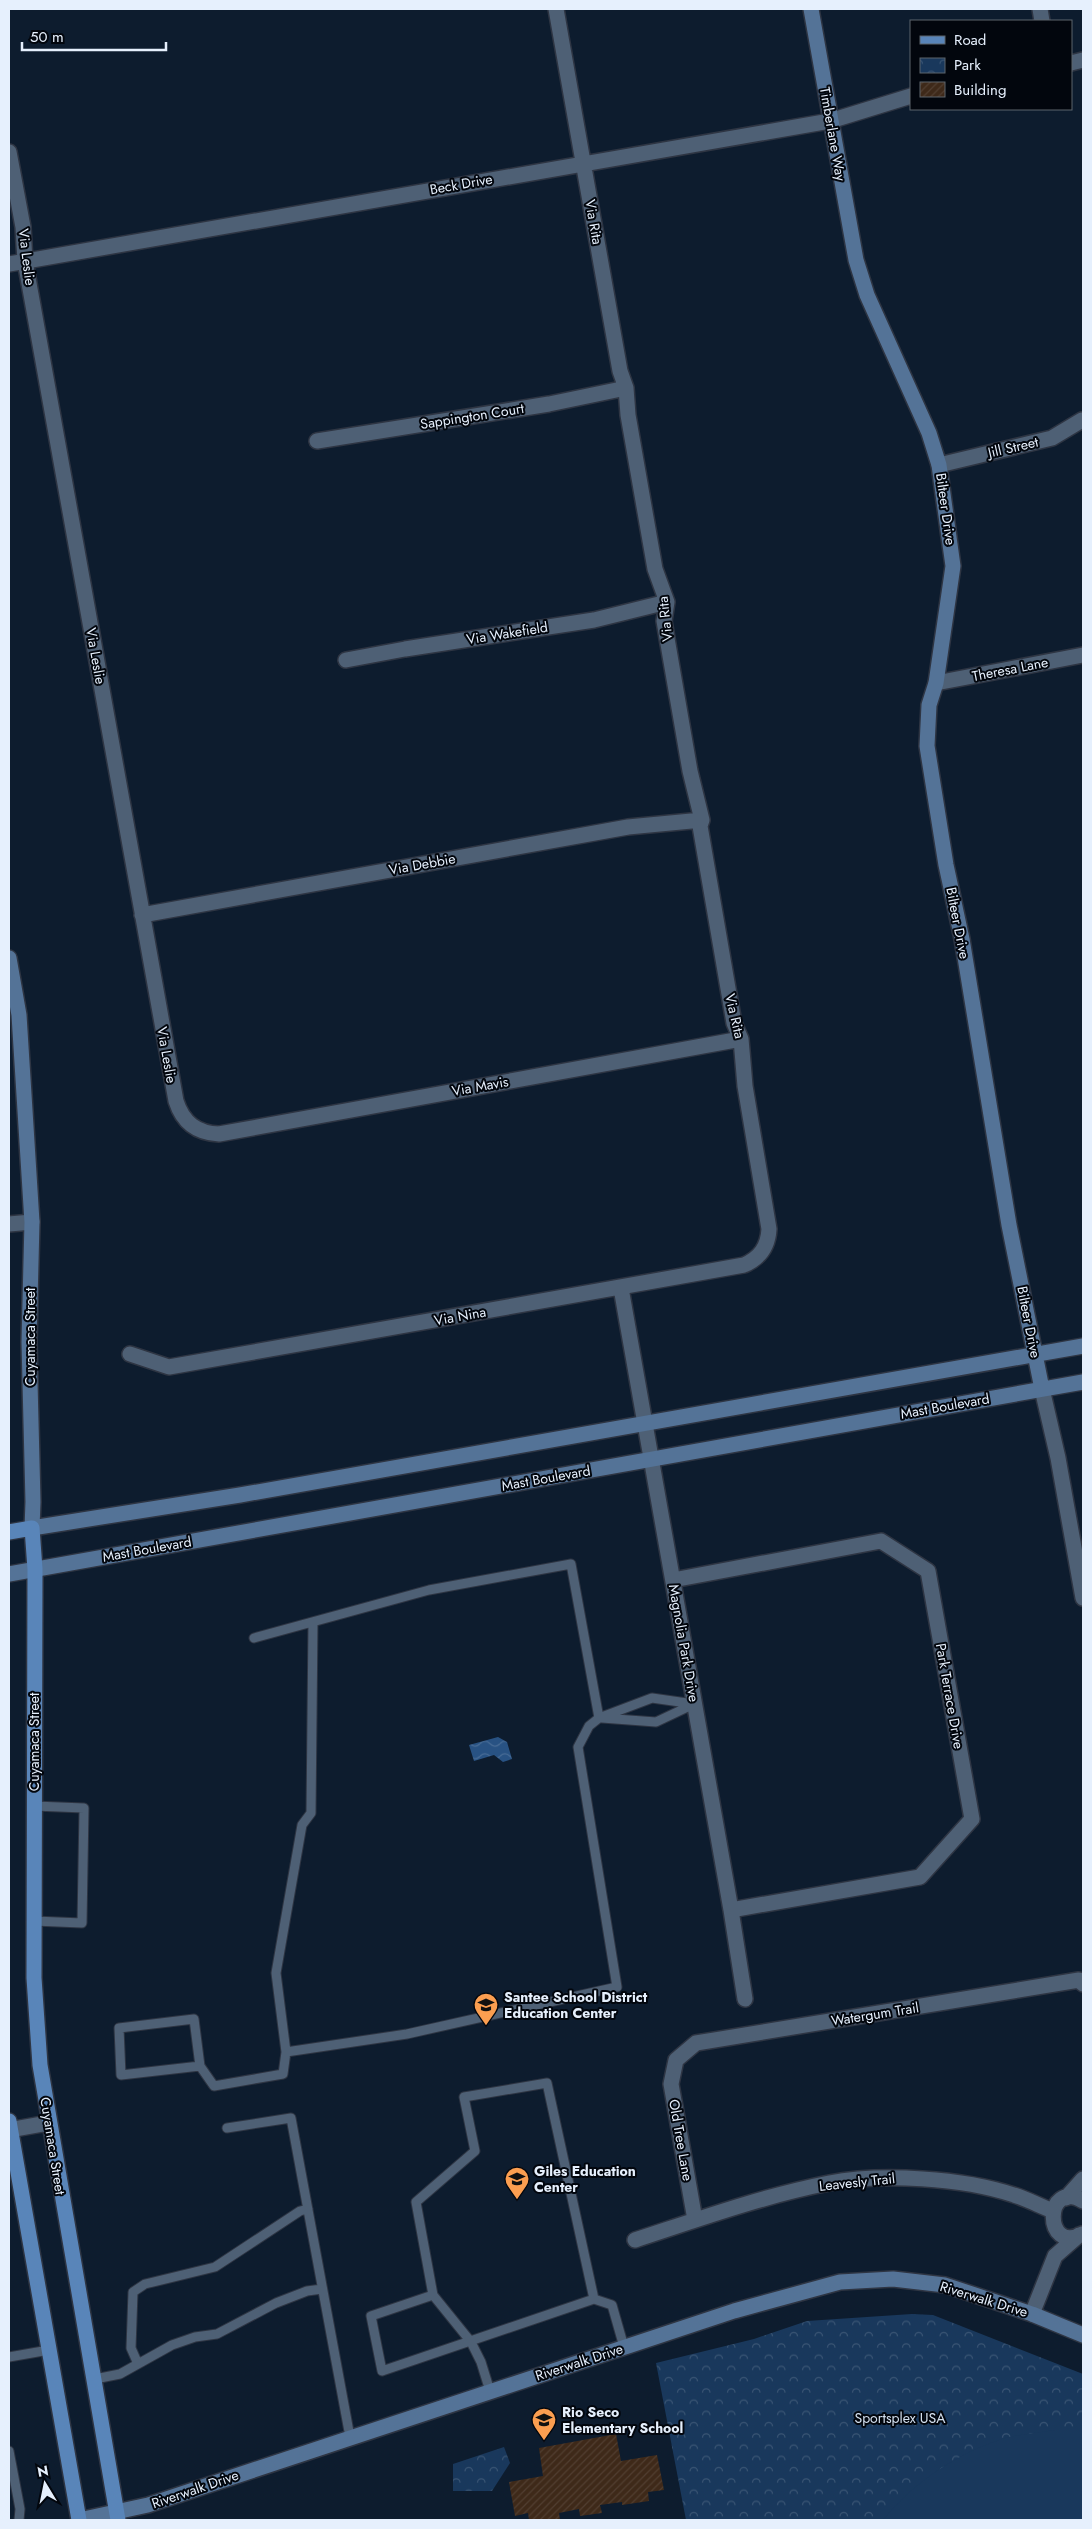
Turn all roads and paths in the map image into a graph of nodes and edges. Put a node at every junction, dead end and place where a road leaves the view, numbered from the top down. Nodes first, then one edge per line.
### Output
1 (556, 9) edge
2 (811, 9) edge
3 (910, 96) edge
4 (830, 121) junction
5 (9, 152) edge
6 (583, 162) junction
7 (856, 260) joint
8 (26, 261) junction
9 (9, 264) edge
10 (626, 388) junction
11 (1082, 420) edge
12 (317, 441) dead end
13 (939, 465) junction
14 (667, 602) junction
15 (1083, 655) edge
16 (346, 660) dead end
17 (936, 683) junction
18 (702, 820) junction
19 (142, 915) junction
20 (9, 958) edge
21 (741, 1039) junction
22 (219, 1134) joint
23 (32, 1222) junction
24 (9, 1224) edge
25 (769, 1229) joint
26 (621, 1288) junction
27 (1083, 1346) edge
28 (130, 1354) dead end
29 (1034, 1355) junction
30 (1083, 1382) edge
31 (1042, 1389) junction
32 (644, 1422) junction
33 (650, 1459) junction
34 (32, 1528) junction
35 (9, 1532) edge
36 (35, 1569) junction
37 (9, 1574) edge
38 (673, 1580) junction
39 (1083, 1598) edge
40 (313, 1622) junction
41 (254, 1638) dead end
42 (694, 1704) junction
43 (599, 1718) junction
44 (34, 1806) junction
45 (731, 1910) junction
46 (34, 1921) junction
47 (1081, 1982) edge
48 (745, 1999) dead end
49 (286, 2052) junction
50 (676, 2060) joint
51 (200, 2066) junction
52 (48, 2123) junction
53 (9, 2127) edge
54 (227, 2128) dead end
55 (1083, 2181) edge
56 (1066, 2198) junction
57 (1083, 2201) edge
58 (308, 2208) junction
59 (1053, 2217) junction
60 (695, 2220) junction
61 (1081, 2234) edge
62 (635, 2240) dead end
63 (1055, 2256) junction
64 (322, 2289) junction
65 (433, 2295) junction
66 (594, 2299) junction
67 (1032, 2314) junction
68 (1083, 2335) edge
69 (471, 2342) junction
70 (624, 2347) junction
71 (49, 2350) junction
72 (9, 2357) edge
73 (138, 2364) junction
74 (95, 2379) junction
75 (490, 2391) junction
76 (350, 2436) junction
77 (9, 2451) edge
78 (118, 2516) edge
79 (19, 2520) edge
80 (78, 2520) edge

1 - 6 street, Via Rita
2 - 4 main road, Timberlane Way
3 - 4 street, Beck Drive
4 - 6 street, Beck Drive
4 - 7 main road, Timberlane Way
5 - 8 street, Via Leslie
6 - 8 street, Beck Drive
6 - 10 street, Via Rita
7 - 13 main road, Bilteer Drive
8 - 9 street, Beck Drive
8 - 19 street, Via Leslie
10 - 12 street, Sappington Court
10 - 14 street, Via Rita
11 - 13 street, Jill Street
13 - 17 main road, Bilteer Drive
14 - 16 street, Via Wakefield
14 - 18 street, Via Rita
15 - 17 street, Theresa Lane
17 - 29 main road, Bilteer Drive
18 - 19 street, Via Debbie
18 - 21 street, Via Rita
19 - 22 street, Via Leslie
20 - 23 main road, Cuyamaca Street
21 - 22 street, Via Mavis
21 - 25 street, Via Rita
23 - 24 street
23 - 34 main road, Cuyamaca Street
25 - 26 street, Via Nina
26 - 28 street, Via Nina
26 - 32 street, Magnolia Park Drive
27 - 29 main road
29 - 31 main road, Bilteer Drive
29 - 32 main road
30 - 31 main road, Mast Boulevard
31 - 33 main road, Mast Boulevard
31 - 39 street, Bilteer Drive
32 - 33 street, Magnolia Park Drive
32 - 34 main road
33 - 36 main road, Mast Boulevard
33 - 38 street, Magnolia Park Drive
34 - 35 main road
34 - 36 main road, Cuyamaca Street
36 - 37 main road, Mast Boulevard
36 - 44 main road, Cuyamaca Street
38 - 42 street, Magnolia Park Drive
38 - 45 street, Park Terrace Drive
40 - 41 lane
40 - 43 lane
40 - 49 lane
42 - 43 lane
42 - 43 lane
42 - 45 street, Magnolia Park Drive
43 - 49 lane
44 - 46 main road, Cuyamaca Street
44 - 46 lane
45 - 48 street, Magnolia Park Drive
46 - 52 main road, Cuyamaca Street
47 - 50 street, Watergum Trail
49 - 51 lane
50 - 60 street, Old Tree Lane
51 - 51 lane
52 - 53 street
52 - 74 main road, Cuyamaca Street
53 - 71 main road
54 - 58 lane
55 - 56 street
56 - 57 street
56 - 59 street
58 - 64 lane
58 - 73 lane
59 - 60 street, Leavesly Trail
59 - 61 street, Leavesly Trail
59 - 63 street
60 - 62 street, Leavesly Trail
61 - 63 street
63 - 67 street
64 - 73 lane
64 - 76 lane
65 - 66 lane
65 - 69 lane
65 - 69 lane
66 - 69 lane
66 - 70 lane
67 - 68 main road, Riverwalk Drive
67 - 70 main road, Riverwalk Drive
69 - 75 lane
70 - 75 main road, Riverwalk Drive
71 - 72 lane
71 - 80 main road
73 - 74 lane
74 - 78 main road, Cuyamaca Street
75 - 76 main road, Riverwalk Drive
76 - 78 main road, Riverwalk Drive
77 - 79 lane
78 - 80 main road, Riverwalk Drive

